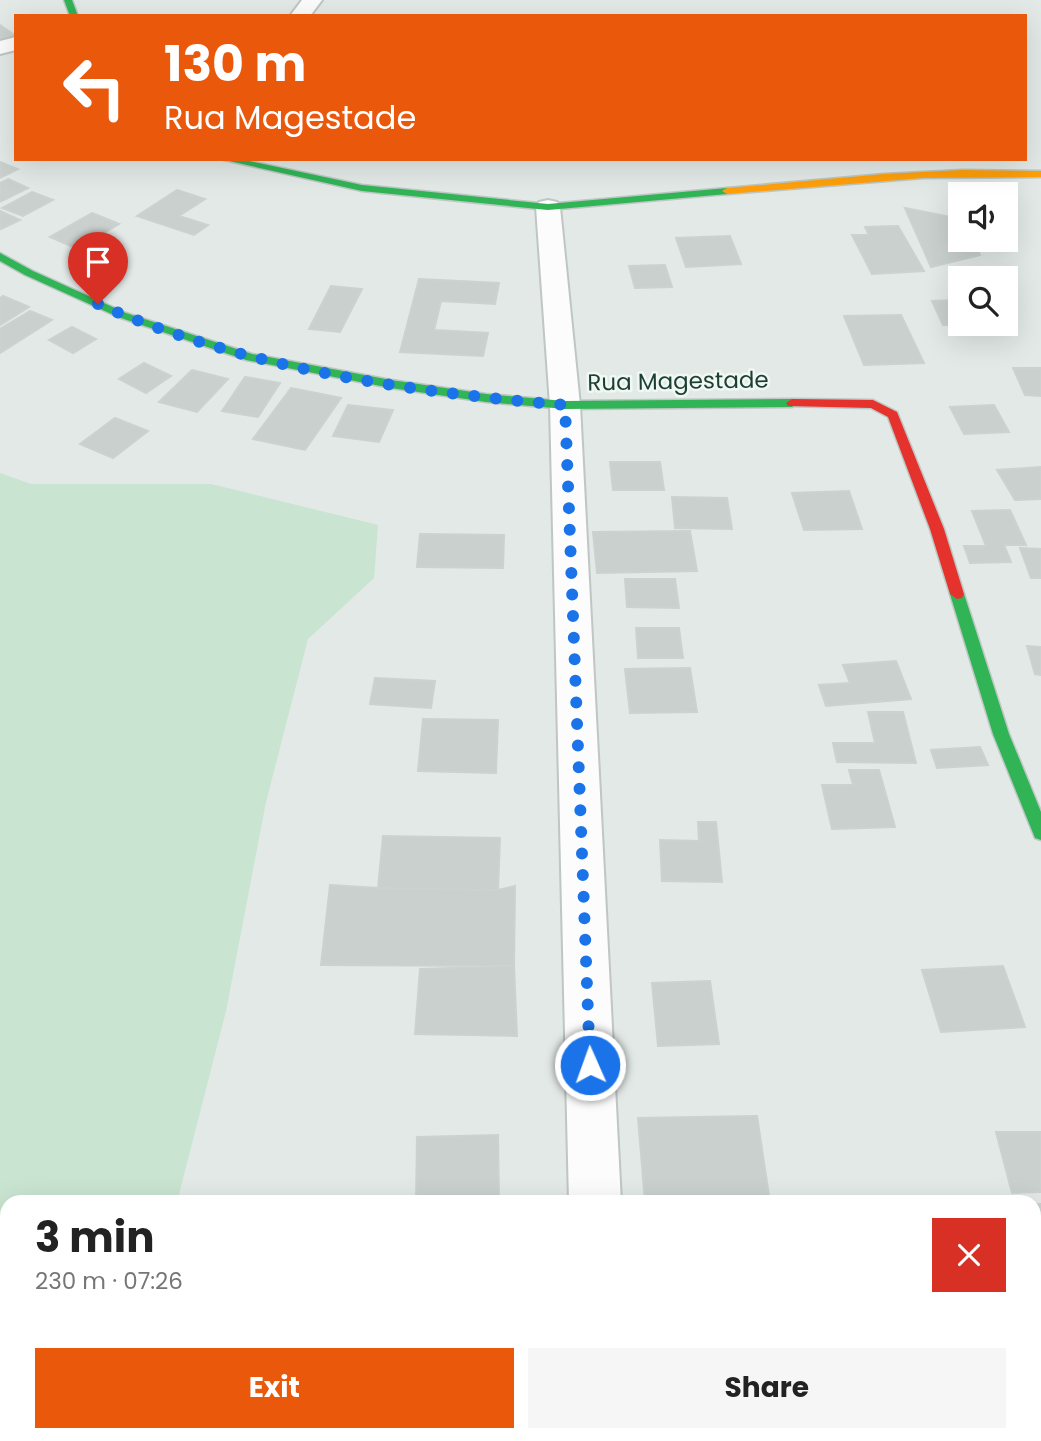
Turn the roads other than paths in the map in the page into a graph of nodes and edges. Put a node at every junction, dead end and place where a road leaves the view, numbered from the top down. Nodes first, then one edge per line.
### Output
1 (234, 161) edge
2 (1041, 174) edge
3 (548, 207) junction
4 (0, 257) edge
5 (565, 405) junction
6 (1041, 833) edge
7 (596, 1195) edge

1 - 3 street
2 - 3 street
3 - 5 street
4 - 5 street, Rua Magestade
5 - 6 street, Rua Magestade
5 - 7 street

